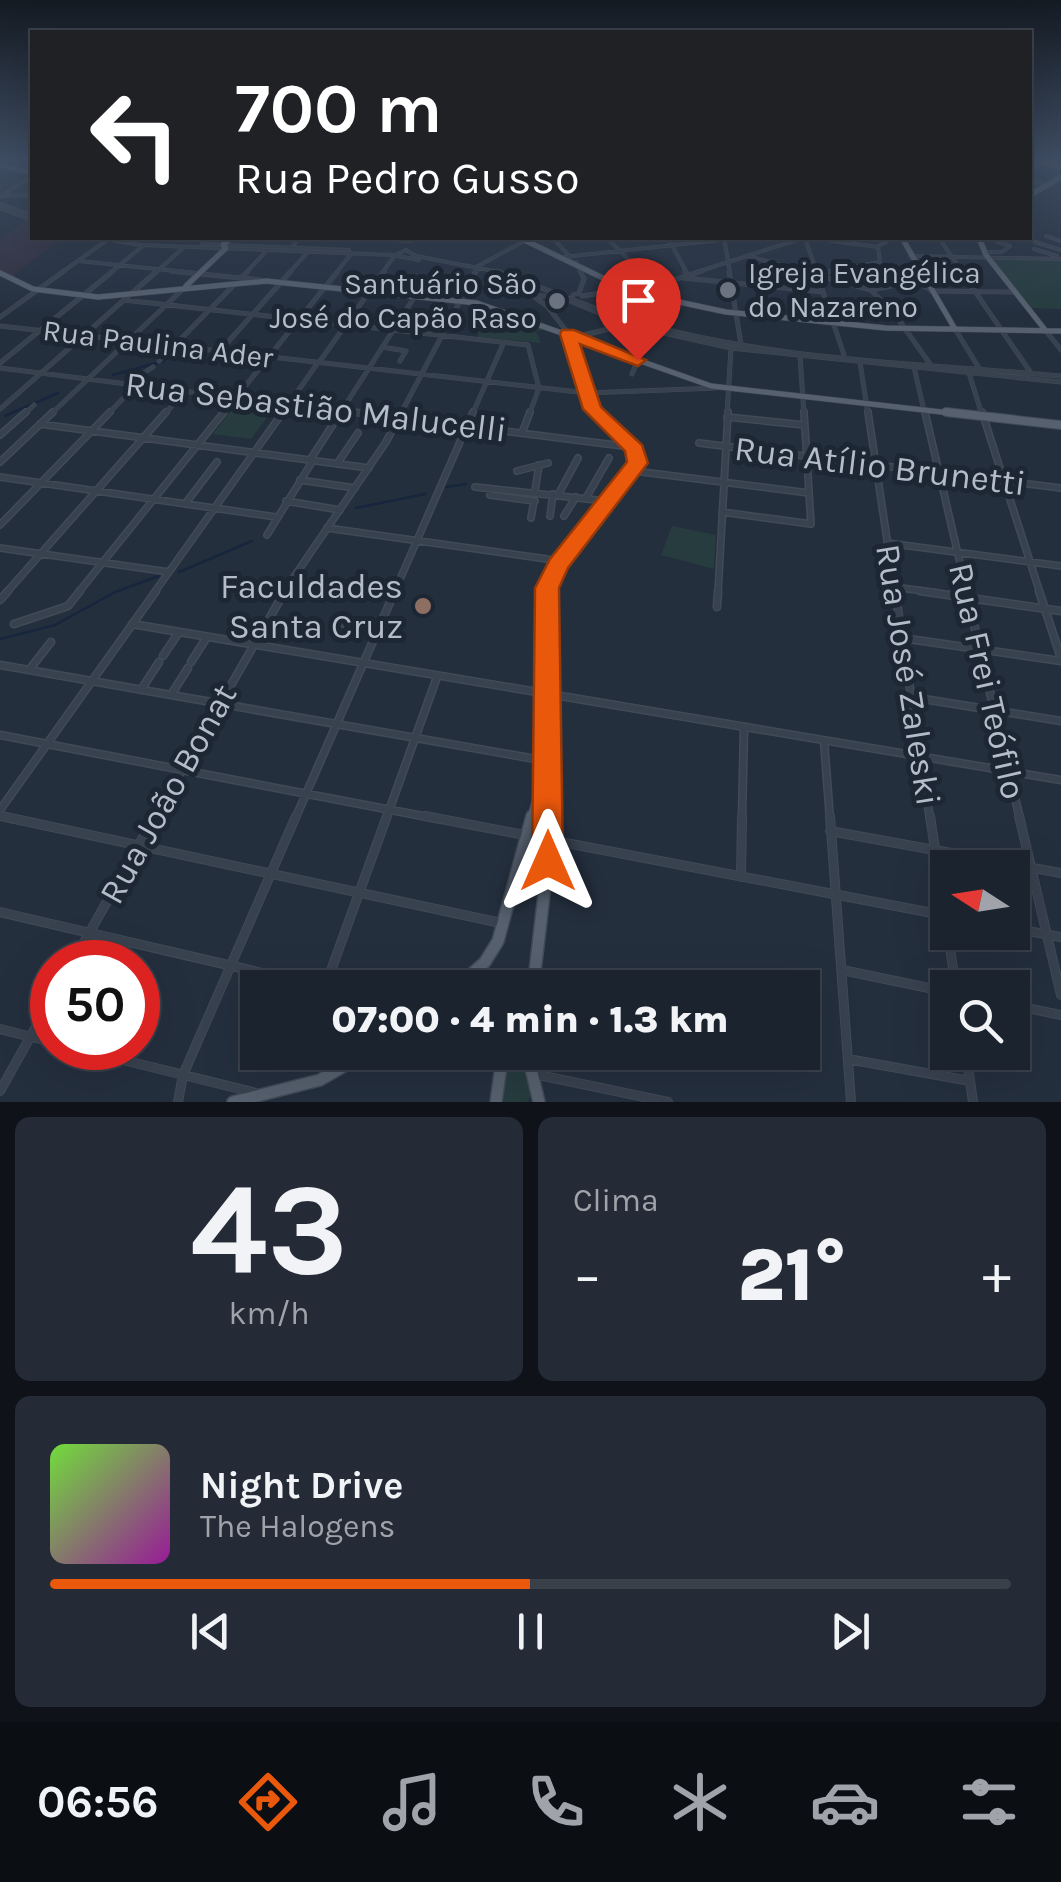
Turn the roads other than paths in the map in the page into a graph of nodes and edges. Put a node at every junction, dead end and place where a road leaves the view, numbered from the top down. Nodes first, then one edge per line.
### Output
1 (1046, 236) dead end
2 (108, 240) edge
3 (140, 240) edge
4 (229, 240) edge
5 (297, 240) edge
6 (358, 240) edge
7 (379, 240) edge
8 (522, 240) edge
9 (530, 240) edge
10 (554, 240) edge
11 (609, 240) edge
12 (670, 240) edge
13 (698, 240) edge
14 (724, 240) edge
15 (800, 240) edge
16 (807, 240) edge
17 (824, 240) edge
18 (889, 240) edge
19 (903, 240) edge
20 (940, 240) edge
21 (979, 240) edge
22 (992, 240) edge
23 (998, 240) edge
24 (1061, 241) edge
25 (409, 243) edge
26 (672, 243) junction
27 (144, 245) junction
28 (878, 246) junction
29 (184, 247) junction
30 (224, 247) junction
31 (292, 248) junction
32 (618, 248) junction
33 (1034, 249) junction
34 (268, 250) junction
35 (1061, 250) edge
36 (308, 252) junction
37 (350, 252) junction
38 (996, 252) junction
39 (564, 254) junction
40 (395, 255) junction
41 (986, 255) junction
42 (1027, 255) dead end
43 (748, 256) junction
44 (910, 256) junction
45 (949, 257) junction
46 (1059, 257) edge
47 (79, 262) junction
48 (576, 262) junction
49 (728, 262) junction
50 (119, 266) junction
51 (478, 268) junction
52 (158, 270) junction
53 (891, 270) dead end
54 (199, 274) junction
55 (817, 275) junction
56 (2, 276) edge
57 (688, 276) junction
58 (681, 278) junction
59 (238, 280) junction
60 (278, 282) junction
61 (731, 283) junction
62 (186, 286) junction
63 (655, 286) junction
64 (925, 286) junction
65 (325, 287) junction
66 (40, 290) junction
67 (628, 290) junction
68 (871, 290) junction
69 (369, 291) junction
70 (973, 291) junction
71 (823, 292) junction
72 (1015, 292) junction
73 (82, 296) junction
74 (415, 296) junction
75 (532, 296) junction
76 (543, 297) junction
77 (581, 297) junction
78 (126, 298) junction
79 (656, 298) junction
80 (462, 301) junction
81 (166, 305) junction
82 (547, 306) junction
83 (209, 310) junction
84 (404, 312) junction
85 (252, 314) junction
86 (736, 314) junction
87 (0, 317) edge
88 (453, 318) junction
89 (298, 320) junction
90 (834, 323) junction
91 (620, 324) junction
92 (345, 325) junction
93 (0, 326) edge
94 (652, 328) junction
95 (906, 328) junction
96 (955, 329) junction
97 (40, 330) junction
98 (393, 330) junction
99 (1000, 330) junction
100 (1046, 331) junction
101 (1061, 331) edge
102 (84, 335) junction
103 (572, 335) junction
104 (443, 336) junction
105 (128, 340) junction
106 (504, 342) junction
107 (741, 344) junction
108 (174, 346) junction
109 (382, 347) junction
110 (731, 348) junction
111 (1061, 350) edge
112 (220, 351) junction
113 (844, 355) junction
114 (800, 356) junction
115 (269, 357) junction
116 (400, 360) dead end
117 (638, 360) junction
118 (159, 361) dead end
119 (319, 362) junction
120 (860, 362) junction
121 (930, 364) junction
122 (0, 365) edge
123 (153, 367) dead end
124 (368, 368) junction
125 (914, 368) junction
126 (979, 368) junction
127 (41, 373) junction
128 (969, 373) junction
129 (1031, 373) junction
130 (422, 374) junction
131 (632, 374) dead end
132 (88, 379) junction
133 (1061, 379) edge
134 (486, 382) junction
135 (128, 384) junction
136 (136, 385) junction
137 (702, 386) junction
138 (538, 388) junction
139 (726, 388) junction
140 (185, 391) junction
141 (587, 393) junction
142 (236, 397) junction
143 (803, 397) junction
144 (289, 404) junction
145 (866, 404) junction
146 (34, 406) dead end
147 (0, 409) edge
148 (341, 410) junction
149 (924, 410) junction
150 (984, 416) junction
151 (728, 417) junction
152 (399, 418) junction
153 (40, 424) junction
154 (804, 425) junction
155 (1061, 425) edge
156 (467, 426) junction
157 (92, 430) junction
158 (358, 433) dead end
159 (522, 433) junction
160 (0, 435) edge
161 (144, 438) junction
162 (699, 443) dead end
163 (198, 445) junction
164 (632, 446) junction
165 (726, 446) junction
166 (254, 452) junction
167 (806, 456) junction
168 (578, 458) dead end
169 (609, 458) dead end
170 (311, 460) junction
171 (0, 462) edge
172 (217, 462) dead end
173 (548, 463) dead end
174 (337, 464) junction
175 (539, 465) junction
176 (876, 466) junction
177 (368, 468) junction
178 (517, 471) dead end
179 (634, 471) junction
180 (939, 473) junction
181 (0, 478) edge
182 (300, 480) junction
183 (1004, 481) junction
184 (724, 482) junction
185 (40, 483) junction
186 (476, 487) dead end
187 (354, 488) junction
188 (1061, 488) edge
189 (96, 491) junction
190 (536, 492) junction
191 (809, 493) junction
192 (555, 494) junction
193 (490, 495) dead end
194 (576, 497) junction
195 (586, 498) junction
196 (154, 500) junction
197 (534, 501) junction
198 (286, 502) junction
199 (610, 502) junction
200 (184, 504) junction
201 (214, 508) junction
202 (340, 510) junction
203 (722, 512) junction
204 (550, 516) dead end
205 (564, 516) dead end
206 (276, 517) junction
207 (530, 518) dead end
208 (0, 525) edge
209 (328, 528) junction
210 (268, 535) dead end
211 (417, 540) junction
212 (887, 543) junction
213 (0, 548) edge
214 (957, 552) junction
215 (41, 554) junction
216 (561, 561) junction
217 (1030, 562) junction
218 (103, 563) junction
219 (1061, 566) edge
220 (169, 572) junction
221 (894, 588) junction
222 (968, 598) junction
223 (0, 600) edge
224 (717, 607) dead end
225 (1045, 608) junction
226 (1061, 610) edge
227 (341, 623) dead end
228 (14, 624) dead end
229 (132, 624) junction
230 (378, 629) junction
231 (178, 632) junction
232 (207, 637) junction
233 (902, 638) junction
234 (51, 642) dead end
235 (252, 645) junction
236 (980, 649) junction
237 (1061, 659) edge
238 (363, 664) junction
239 (0, 665) edge
240 (29, 670) junction
241 (436, 677) junction
242 (92, 681) junction
243 (140, 690) junction
244 (170, 695) junction
245 (546, 696) junction
246 (911, 697) junction
247 (219, 704) junction
248 (994, 710) junction
249 (1061, 720) edge
250 (336, 724) junction
251 (744, 728) junction
252 (0, 735) edge
253 (415, 738) junction
254 (824, 742) junction
255 (47, 744) junction
256 (920, 757) junction
257 (547, 761) junction
258 (182, 770) junction
259 (1009, 772) junction
260 (1061, 780) edge
261 (306, 794) junction
262 (389, 810) junction
263 (0, 813) edge
264 (830, 831) junction
265 (527, 837) junction
266 (548, 841) junction
267 (139, 846) junction
268 (934, 850) joint
269 (1031, 867) junction
270 (1061, 873) edge
271 (271, 874) junction
272 (741, 877) junction
273 (359, 892) junction
274 (834, 895) junction
275 (0, 912) edge
276 (930, 913) edge
277 (504, 924) junction
278 (1030, 932) edge
279 (90, 933) junction
280 (1047, 935) junction
281 (1061, 937) edge
282 (86, 940) edge
283 (231, 965) junction
284 (253, 970) edge
285 (332, 970) edge
286 (476, 970) edge
287 (535, 970) edge
288 (842, 970) junction
289 (930, 988) edge
290 (1061, 995) edge
291 (1030, 1009) edge
292 (1061, 1015) edge
293 (0, 1029) edge
294 (30, 1036) edge
295 (30, 1038) edge
296 (848, 1058) junction
297 (160, 1069) edge
298 (337, 1070) edge
299 (500, 1070) edge
300 (530, 1070) edge
301 (968, 1070) edge
302 (531, 1073) junction
303 (183, 1075) junction
304 (970, 1081) junction
305 (0, 1092) edge
306 (264, 1095) junction
307 (495, 1099) edge
308 (178, 1102) edge
309 (233, 1102) edge
310 (539, 1102) edge
311 (668, 1102) edge
312 (851, 1102) edge
313 (973, 1102) edge

1 - 24 street
2 - 27 street
2 - 47 street
3 - 30 street
4 - 30 main road
5 - 31 street
6 - 37 street
7 - 25 street
8 - 51 street
9 - 39 main road
10 - 39 street
11 - 32 street
12 - 26 street
13 - 26 street
14 - 49 street
15 - 43 street
16 - 55 street
17 - 28 street
18 - 28 street
19 - 44 main road
20 - 45 street
21 - 41 main road
22 - 38 street
23 - 38 street
25 - 40 street
25 - 51 street
26 - 32 street
26 - 57 street
27 - 29 street
27 - 50 street
28 - 55 street
29 - 30 street
29 - 52 street
30 - 31 street
30 - 34 street
30 - 54 main road
31 - 37 street
32 - 39 street
32 - 63 street
33 - 35 street
33 - 42 street
33 - 46 street
34 - 36 street
34 - 59 street
36 - 37 street
36 - 60 street
37 - 40 street
37 - 65 street
38 - 41 street
39 - 48 main road
40 - 51 street
40 - 69 street
41 - 45 street
41 - 46 street
41 - 72 main road
43 - 49 street
43 - 55 street
44 - 45 street
44 - 64 main road
45 - 70 street
47 - 50 street
47 - 66 street
48 - 67 main road
48 - 77 street
49 - 57 street
49 - 61 street
50 - 52 street
50 - 73 street
51 - 75 street
51 - 77 street
51 - 80 street, Rua João Bonat
52 - 54 street
52 - 78 street
53 - 64 street
54 - 59 street
54 - 62 main road
55 - 68 street
55 - 71 street
56 - 66 main road
57 - 58 street
58 - 61 street
58 - 63 street
59 - 60 main road
59 - 62 main road
59 - 83 street
60 - 65 main road
60 - 85 street
61 - 71 street
61 - 86 street
62 - 78 main road
62 - 81 street
63 - 67 street
63 - 79 street
64 - 68 street
64 - 70 street
64 - 96 main road
65 - 69 main road
65 - 89 street
66 - 73 main road
66 - 87 street
67 - 77 street
67 - 79 main road
68 - 95 street
69 - 74 main road
69 - 92 street
70 - 72 street
70 - 99 street
71 - 90 street
72 - 100 main road
73 - 78 main road
73 - 97 street
74 - 80 main road
74 - 84 street
75 - 76 street
75 - 82 street
76 - 82 street
76 - 91 street
77 - 94 street
78 - 81 street
78 - 102 street
79 - 86 main road
79 - 94 street
80 - 88 street, Rua João Bonat
80 - 103 main road
81 - 83 street
81 - 105 street
82 - 103 street
83 - 85 street
83 - 108 street
84 - 88 street
84 - 98 street
85 - 89 street
85 - 112 street
86 - 90 main road
86 - 107 street
88 - 104 street, Rua João Bonat
89 - 92 street
89 - 115 street
90 - 95 main road
90 - 113 street
91 - 94 street
91 - 103 street
92 - 98 street
92 - 119 street
93 - 97 street, Rua Paulina Ader
94 - 107 street
94 - 110 street
94 - 117 street
95 - 96 main road
95 - 121 street
96 - 99 main road
96 - 126 street
97 - 102 street, Rua Paulina Ader
97 - 122 street
98 - 104 street
98 - 109 street
99 - 100 main road
99 - 129 street
100 - 101 main road
100 - 111 street
102 - 105 street, Rua Paulina Ader
102 - 127 street
103 - 117 main road
103 - 141 main road
104 - 106 street
104 - 130 street, Rua João Bonat
105 - 108 street, Rua Paulina Ader
105 - 132 street
106 - 134 street
106 - 138 street
107 - 113 street
108 - 112 street, Rua Paulina Ader
108 - 118 street
109 - 116 street
109 - 124 street
110 - 114 street
110 - 139 street
112 - 115 street, Rua Paulina Ader
113 - 120 street
113 - 121 street
114 - 120 street
114 - 143 street
115 - 119 street, Rua Paulina Ader
115 - 142 street
117 - 131 street
117 - 137 main road
119 - 124 street, Rua Paulina Ader
119 - 144 street
120 - 125 street
120 - 145 street, Rua José Zaleski
121 - 126 street
122 - 127 street, Rua Sebastião Malucelli
123 - 135 street
124 - 130 street, Rua Paulina Ader
124 - 148 street
125 - 128 street
125 - 149 street, Rua Frei Teófilo
126 - 128 street
126 - 129 street
127 - 132 street, Rua Sebastião Malucelli
127 - 147 street
128 - 133 street
128 - 150 street
129 - 133 street
130 - 134 street, Rua Paulina Ader
130 - 152 street, Rua João Bonat
132 - 135 street, Rua Sebastião Malucelli
132 - 153 street
134 - 138 street, Rua Paulina Ader
134 - 156 street
135 - 136 street, Rua Sebastião Malucelli
136 - 140 street, Rua Sebastião Malucelli
136 - 157 street
137 - 139 main road
137 - 141 street, Rua Paulina Ader
138 - 141 street, Rua Paulina Ader
138 - 159 street
139 - 143 main road
139 - 151 street
140 - 142 street, Rua Sebastião Malucelli
140 - 161 street
141 - 164 main road
142 - 144 street, Rua Sebastião Malucelli
142 - 163 street
143 - 145 main road
143 - 154 street
144 - 148 street, Rua Sebastião Malucelli
144 - 166 street
145 - 149 main road
145 - 176 street, Rua José Zaleski
146 - 160 street
148 - 152 street, Rua Sebastião Malucelli
148 - 170 street
149 - 150 main road
149 - 180 street, Rua Frei Teófilo
150 - 155 main road
150 - 183 street
151 - 154 street
151 - 165 street
152 - 156 street, Rua Sebastião Malucelli
152 - 177 street, Rua João Bonat
153 - 157 street
153 - 171 street
154 - 167 street
156 - 159 street, Rua Sebastião Malucelli
156 - 211 street
157 - 161 street
157 - 185 street
158 - 174 street
159 - 164 street, Rua Sebastião Malucelli
161 - 163 street
161 - 189 street
162 - 165 street, Rua Atílio Brunetti
163 - 166 street
163 - 196 street
164 - 179 main road
165 - 167 street, Rua Atílio Brunetti
165 - 184 street
166 - 170 street
166 - 201 street
167 - 176 street, Rua Atílio Brunetti
167 - 191 street
168 - 192 street
169 - 195 street
170 - 174 street
170 - 182 street
172 - 200 street
173 - 175 street
174 - 177 street
175 - 178 street
175 - 190 street
176 - 180 street, Rua Atílio Brunetti
176 - 212 street, Rua José Zaleski
177 - 187 street, Rua João Bonat
179 - 184 street
179 - 199 main road
180 - 183 street, Rua Atílio Brunetti
180 - 214 street, Rua Frei Teófilo
181 - 185 street
182 - 187 street
182 - 198 street
183 - 188 street, Rua Atílio Brunetti
183 - 217 street
184 - 191 street
184 - 203 street
185 - 189 street
185 - 208 street
186 - 190 street
187 - 202 street, Rua João Bonat
189 - 196 street
189 - 215 street
190 - 192 street
190 - 197 street
191 - 203 street
192 - 194 street
192 - 204 street
193 - 197 street
194 - 195 street
194 - 205 street
195 - 199 street
196 - 200 street
196 - 218 street
197 - 207 street
198 - 202 street
198 - 206 street
199 - 216 main road
200 - 201 street
201 - 206 street
201 - 220 street
202 - 209 street, Rua João Bonat
203 - 224 street
206 - 210 street
209 - 211 street
209 - 235 street, Rua João Bonat
211 - 216 street
211 - 230 street
212 - 214 street
212 - 221 street, Rua José Zaleski
213 - 215 street
214 - 217 street
214 - 222 street, Rua Frei Teófilo
215 - 218 street
215 - 223 street
216 - 245 main road
217 - 219 street
217 - 225 street
218 - 220 street
218 - 228 street
220 - 229 street
221 - 222 street
221 - 233 street, Rua José Zaleski
222 - 225 street
222 - 236 street, Rua Frei Teófilo
225 - 226 street
225 - 237 street
227 - 230 street
229 - 231 street
229 - 242 street
230 - 238 street
231 - 232 street
231 - 243 street
232 - 235 street
232 - 244 street
233 - 236 street
233 - 246 street, Rua José Zaleski
234 - 240 street
235 - 238 street
235 - 247 street, Rua João Bonat
236 - 237 street
236 - 248 street, Rua Frei Teófilo
238 - 241 street
238 - 250 street
239 - 240 street
240 - 242 street
241 - 245 street
241 - 253 street
242 - 243 street
242 - 255 street
243 - 244 street
244 - 247 street
245 - 251 street
245 - 257 main road
246 - 248 street
246 - 256 street, Rua José Zaleski
247 - 250 street
247 - 258 street, Rua João Bonat
248 - 249 street
248 - 259 street, Rua Frei Teófilo
250 - 253 street
250 - 261 street
251 - 254 street
251 - 272 street
252 - 255 street
253 - 257 street
253 - 262 street
254 - 256 street
254 - 264 street
255 - 258 street
255 - 263 street
256 - 259 street
256 - 268 street, Rua José Zaleski
257 - 265 main road
257 - 266 main road
258 - 261 street
258 - 267 street, Rua João Bonat
259 - 260 street
259 - 269 street, Rua Frei Teófilo
261 - 262 street
261 - 271 street
262 - 265 street
262 - 273 street
263 - 267 street
264 - 268 street
264 - 274 street
265 - 266 street
265 - 277 main road
266 - 272 street
266 - 287 main road
267 - 271 street
267 - 279 street, Rua João Bonat
269 - 270 street
269 - 280 street, Rua Frei Teófilo
271 - 273 street
271 - 283 street
272 - 274 street
273 - 277 street
273 - 285 street
274 - 276 street
274 - 288 street
275 - 279 street
277 - 286 main road
278 - 280 street
279 - 282 street, Rua João Bonat
279 - 283 street
280 - 281 street
280 - 290 street, Rua Frei Teófilo
283 - 284 street
283 - 303 street
288 - 289 street
288 - 296 street
291 - 292 street
293 - 294 street
295 - 305 street
296 - 304 street
296 - 312 street
297 - 303 street
298 - 306 main road
299 - 307 main road
300 - 302 main road
301 - 304 street
302 - 310 main road
302 - 311 street
303 - 306 street
303 - 308 street
304 - 313 street
306 - 309 main road

